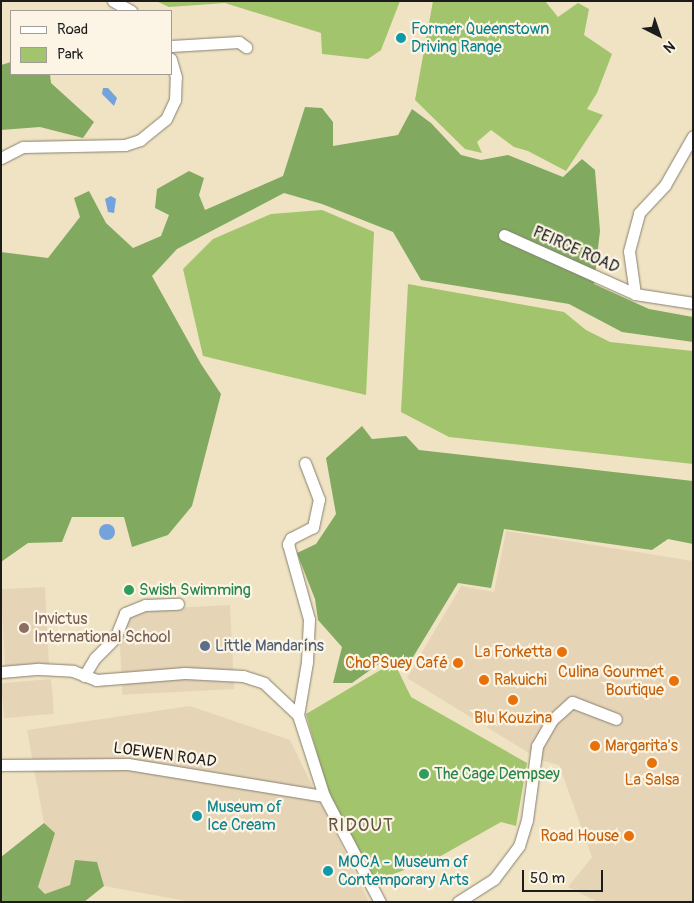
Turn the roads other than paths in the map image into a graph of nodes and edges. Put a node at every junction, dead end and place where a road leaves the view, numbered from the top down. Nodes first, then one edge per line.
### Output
1 (114, 1) edge
2 (129, 10) edge
3 (172, 46) edge
4 (246, 47) dead end
5 (172, 63) edge
6 (693, 136) edge
7 (1, 158) edge
8 (504, 235) dead end
9 (635, 294) junction
10 (693, 303) edge
11 (305, 463) dead end
12 (178, 604) dead end
13 (1, 672) edge
14 (84, 676) junction
15 (298, 715) junction
16 (616, 719) dead end
17 (1, 765) edge
18 (324, 796) junction
19 (380, 902) edge
20 (458, 902) edge

1 - 2 street
3 - 4 street
5 - 7 street
6 - 9 street, PEIRCE ROAD
8 - 9 street, PEIRCE ROAD
9 - 10 street, PEIRCE ROAD
11 - 15 street
12 - 14 street
13 - 14 street
14 - 15 street
15 - 18 street
16 - 20 street
17 - 18 street, LOEWEN ROAD
18 - 19 street

